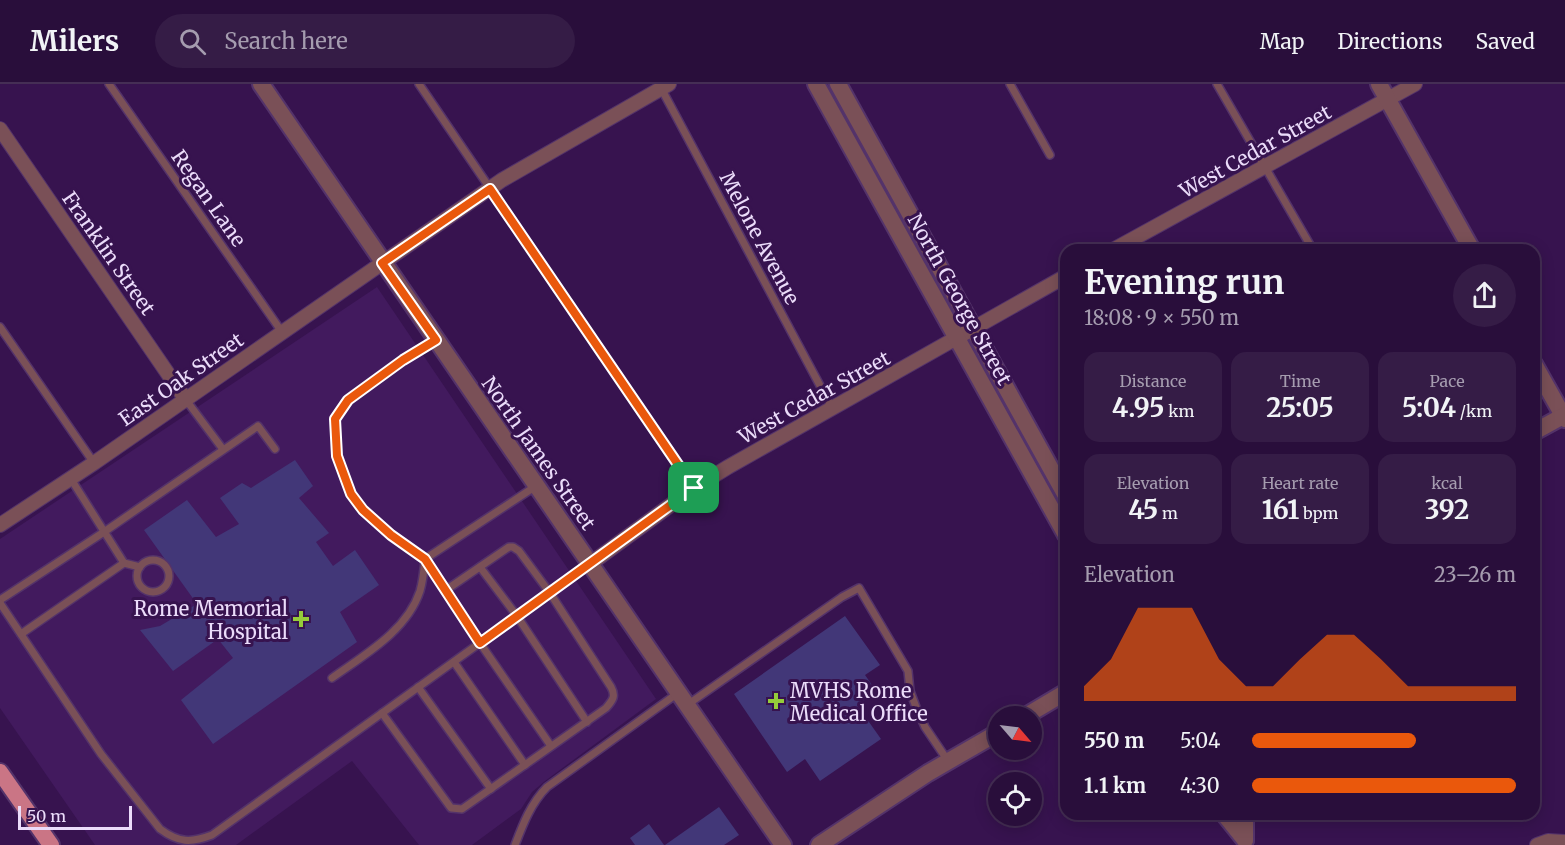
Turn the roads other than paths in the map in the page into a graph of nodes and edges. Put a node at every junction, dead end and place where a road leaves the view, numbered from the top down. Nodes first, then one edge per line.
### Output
1 (109, 84) edge
2 (261, 84) edge
3 (418, 84) edge
4 (816, 84) edge
5 (838, 84) edge
6 (1010, 84) edge
7 (1217, 84) edge
8 (1379, 84) edge
9 (1415, 84) edge
10 (663, 85) edge
11 (1388, 99) junction
12 (0, 129) edge
13 (1050, 155) dead end
14 (1265, 168) junction
15 (490, 189) junction
16 (1124, 244) edge
17 (1309, 244) edge
18 (1469, 244) edge
19 (382, 263) junction
20 (1060, 279) edge
21 (0, 327) edge
22 (974, 329) junction
23 (282, 332) junction
24 (958, 338) junction
25 (436, 340) junction
26 (1540, 375) edge
27 (186, 400) junction
28 (832, 408) junction
29 (1564, 417) edge
30 (1540, 429) edge
31 (222, 448) junction
32 (275, 449) dead end
33 (94, 464) junction
34 (71, 479) junction
35 (1060, 485) edge
36 (536, 486) junction
37 (694, 488) junction
38 (1060, 524) edge
39 (0, 525) edge
40 (104, 532) junction
41 (425, 559) junction
42 (124, 563) junction
43 (590, 564) junction
44 (140, 567) junction
45 (480, 567) junction
46 (446, 590) junction
47 (550, 593) junction
48 (0, 601) edge
49 (517, 616) junction
50 (21, 634) junction
51 (480, 643) junction
52 (454, 662) junction
53 (333, 678) dead end
54 (418, 687) junction
55 (1060, 696) edge
56 (683, 699) junction
57 (1042, 706) edge
58 (382, 712) junction
59 (587, 722) junction
60 (988, 738) edge
61 (551, 746) junction
62 (948, 762) junction
63 (525, 765) junction
64 (0, 772) edge
65 (490, 789) junction
66 (1229, 820) edge
67 (1244, 820) edge
68 (1565, 842) edge
69 (1246, 843) edge
70 (51, 845) edge
71 (515, 845) edge
72 (783, 845) edge
73 (819, 845) edge
74 (1537, 845) edge

1 - 23 lane, Regan Lane
2 - 19 street, North James Street
3 - 15 lane
4 - 24 street, North George Street
5 - 22 street, North George Street
6 - 13 lane
7 - 14 lane
8 - 11 street
9 - 11 street, West Cedar Street
10 - 15 street, East Oak Street
10 - 28 lane, Melone Avenue
11 - 14 street, West Cedar Street
11 - 18 street
12 - 27 street, Franklin Street
14 - 16 street, West Cedar Street
14 - 17 lane
15 - 19 street, East Oak Street
15 - 37 lane
19 - 23 street, East Oak Street
19 - 25 street, North James Street
20 - 22 street, West Cedar Street
21 - 33 lane
22 - 24 street, West Cedar Street
22 - 35 street, North George Street
23 - 27 street, East Oak Street
24 - 28 street, West Cedar Street
24 - 38 street, North George Street
25 - 36 street, North James Street
25 - 41 lane
26 - 29 street
27 - 31 lane
27 - 33 street, East Oak Street
28 - 37 street, West Cedar Street
29 - 30 street
31 - 32 lane
31 - 40 lane
33 - 34 street, East Oak Street
34 - 39 street, East Oak Street
34 - 40 lane
36 - 41 lane
36 - 43 street, North James Street
37 - 43 street, West Cedar Street
40 - 42 lane
40 - 48 lane
41 - 46 lane
41 - 53 lane
42 - 44 lane
42 - 50 lane
43 - 47 lane
43 - 56 street, North James Street
44 - 44 lane
45 - 46 lane
45 - 47 lane
45 - 49 lane
46 - 51 lane
47 - 49 lane
47 - 59 lane
48 - 50 lane
49 - 51 lane
49 - 59 lane
50 - 58 lane
51 - 52 lane
51 - 61 lane
52 - 54 lane
52 - 63 lane
54 - 58 lane
54 - 65 lane
55 - 57 street
56 - 62 lane
56 - 71 lane
56 - 72 street, North James Street
58 - 65 lane
59 - 61 lane
60 - 62 street
61 - 63 lane
62 - 73 street
63 - 65 lane
64 - 70 main road
66 - 69 street
67 - 69 street
68 - 74 street

